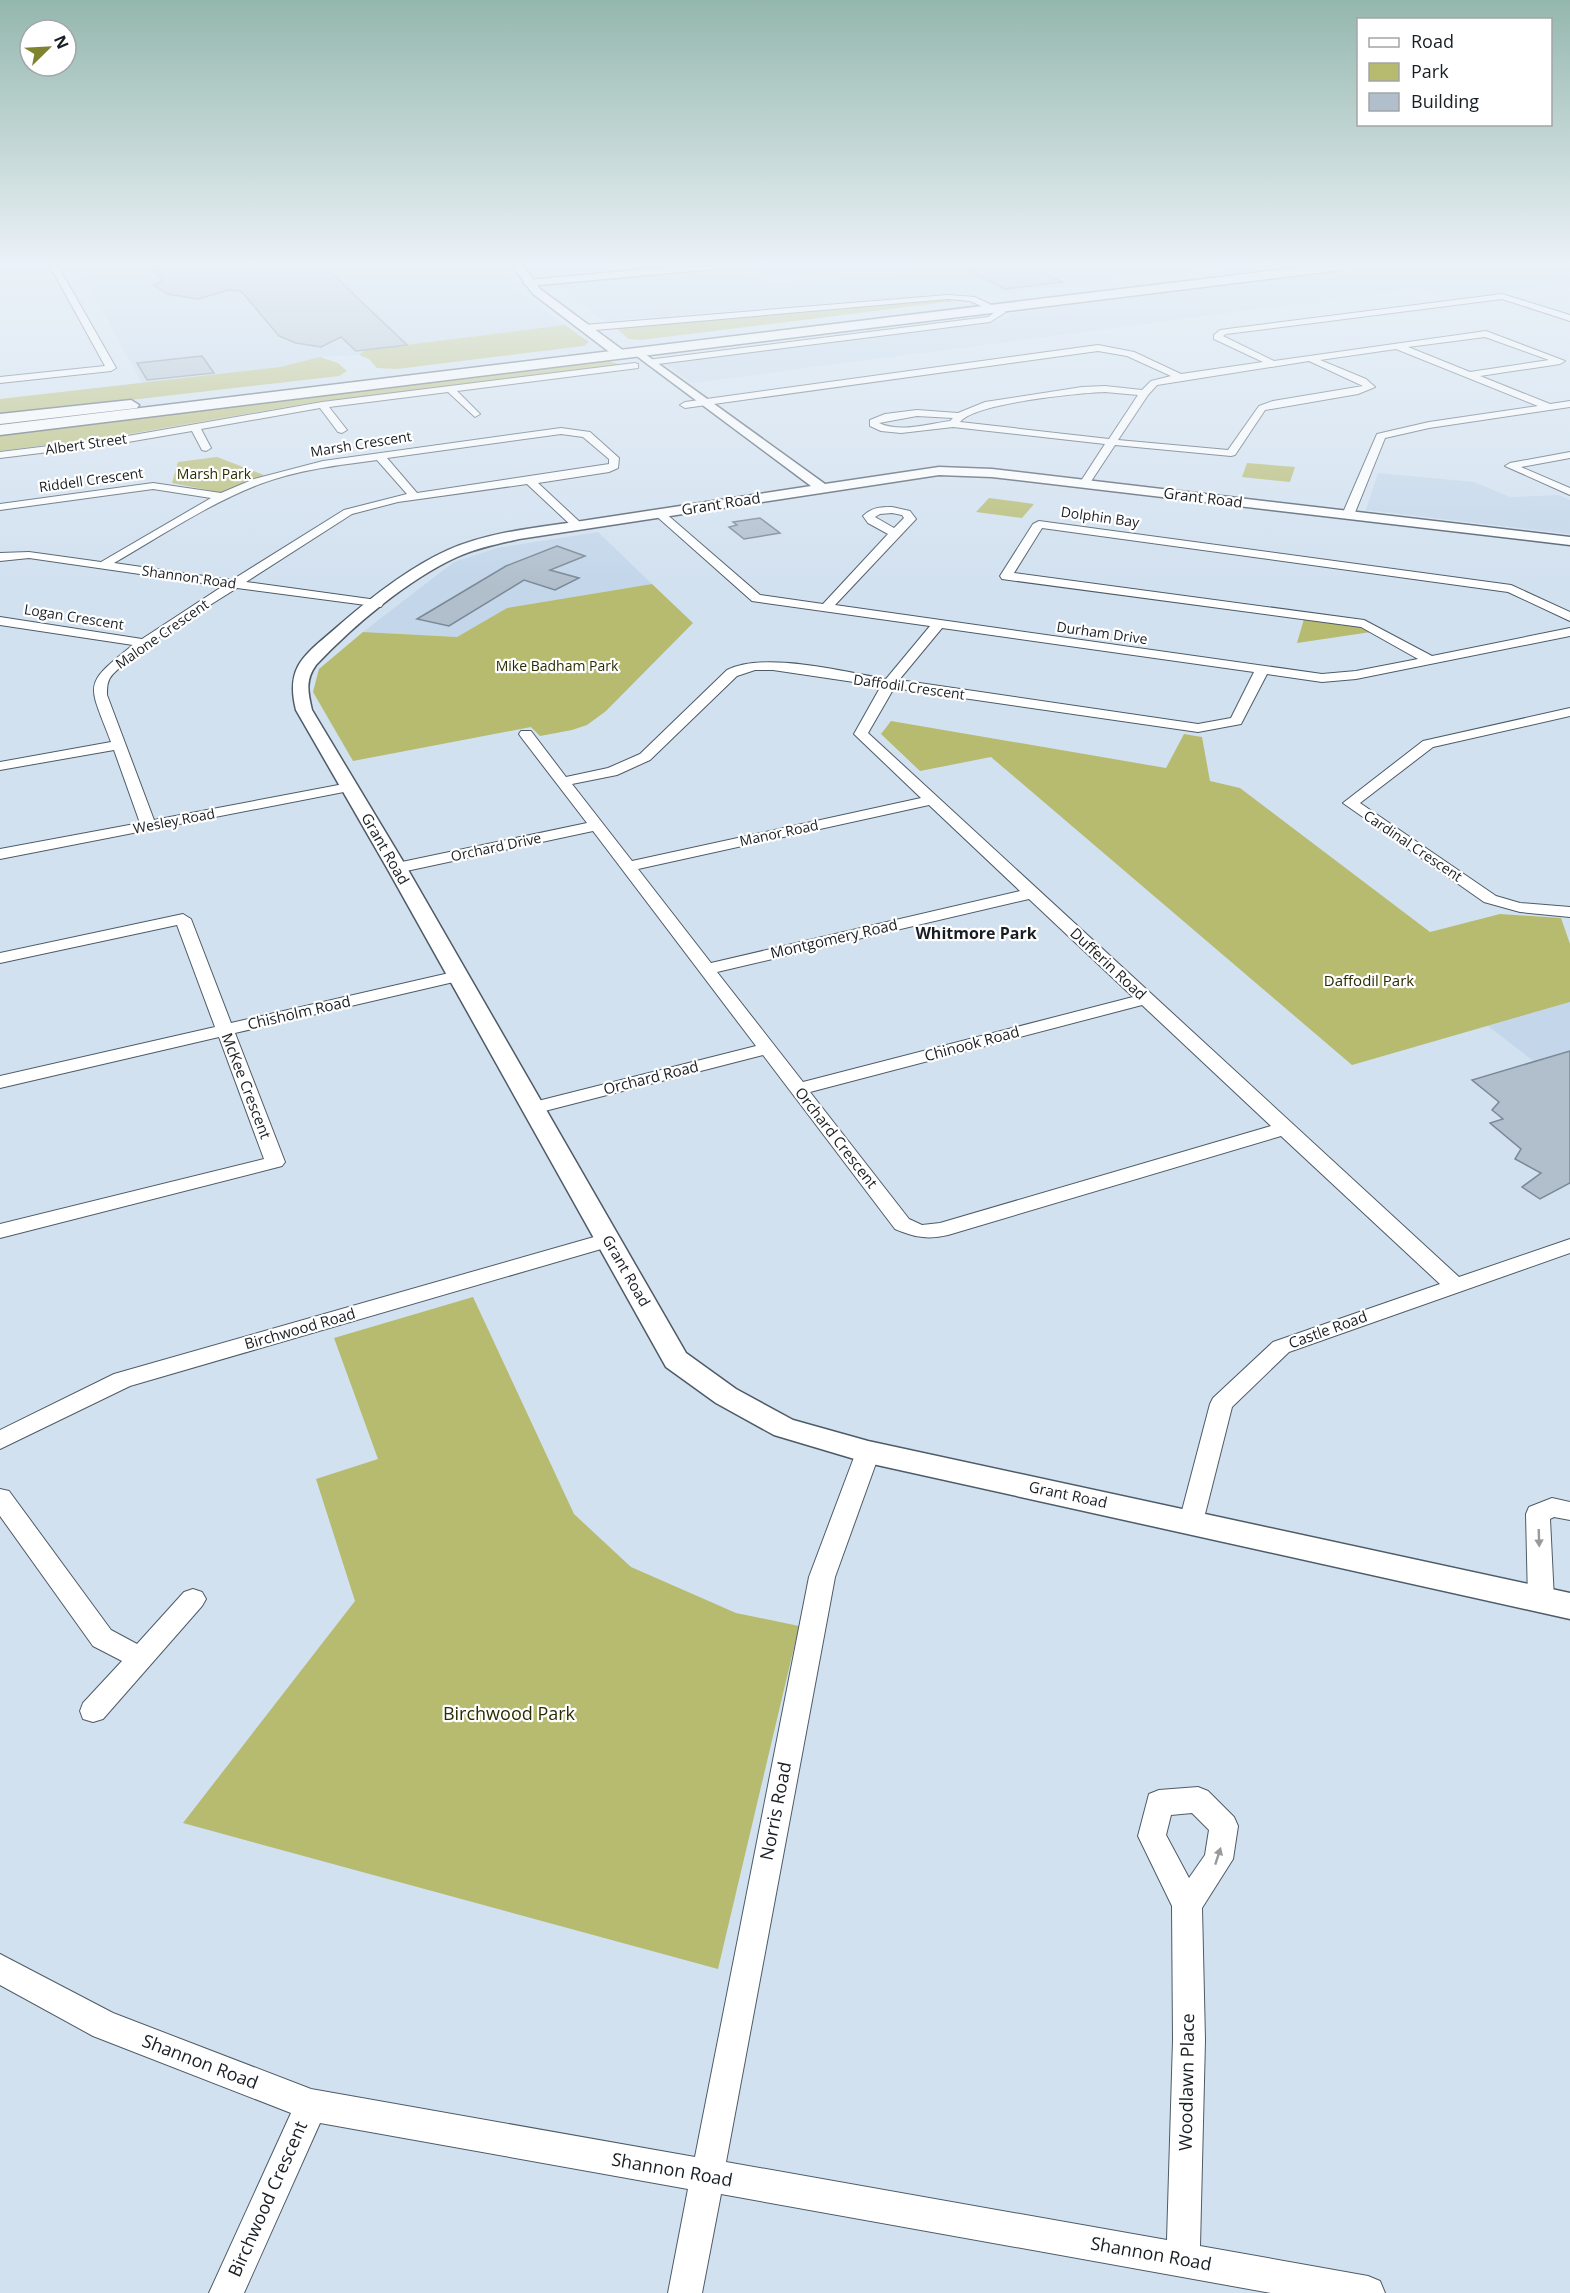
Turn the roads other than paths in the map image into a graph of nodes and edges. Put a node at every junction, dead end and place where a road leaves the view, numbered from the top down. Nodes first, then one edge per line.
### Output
1 (65, 373) edge
2 (465, 373) edge
3 (491, 373) edge
4 (541, 373) edge
5 (658, 373) edge
6 (916, 373) edge
7 (1172, 373) edge
8 (1209, 373) edge
9 (1344, 373) edge
10 (1465, 373) edge
11 (1483, 373) edge
12 (1470, 375) junction
13 (1180, 377) junction
14 (0, 380) edge
15 (450, 389) junction
16 (1144, 393) junction
17 (680, 401) joint
18 (704, 402) junction
19 (1570, 404) edge
20 (131, 405) joint
21 (322, 405) junction
22 (1549, 407) junction
23 (475, 414) dead end
24 (704, 419) dead end
25 (0, 420) edge
26 (956, 420) junction
27 (51, 423) joint
28 (195, 427) junction
29 (0, 430) edge
30 (342, 430) dead end
31 (1111, 442) junction
32 (762, 444) junction
33 (742, 447) dead end
34 (206, 448) dead end
35 (0, 455) edge
36 (1570, 455) edge
37 (379, 456) junction
38 (529, 480) junction
39 (1084, 484) junction
40 (803, 487) junction
41 (1570, 492) edge
42 (222, 496) junction
43 (414, 496) junction
44 (0, 507) edge
45 (660, 514) junction
46 (1348, 515) junction
47 (578, 526) junction
48 (895, 533) dead end
49 (1568, 541) edge
50 (0, 557) edge
51 (103, 565) junction
52 (235, 584) junction
53 (377, 604) junction
54 (825, 609) junction
55 (1570, 616) edge
56 (0, 621) edge
57 (938, 625) junction
58 (1570, 632) edge
59 (144, 643) junction
60 (1428, 659) junction
61 (1262, 670) junction
62 (889, 684) junction
63 (1570, 712) edge
64 (526, 734) dead end
65 (119, 745) junction
66 (0, 766) edge
67 (563, 782) junction
68 (349, 787) junction
69 (932, 800) junction
70 (149, 826) junction
71 (595, 826) junction
72 (0, 854) edge
73 (627, 867) junction
74 (397, 868) junction
75 (1032, 893) junction
76 (1570, 912) edge
77 (0, 958) edge
78 (706, 969) junction
79 (458, 976) junction
80 (1146, 999) junction
81 (225, 1030) junction
82 (768, 1048) junction
83 (0, 1082) edge
84 (798, 1089) junction
85 (534, 1108) junction
86 (1286, 1128) junction
87 (0, 1231) edge
88 (608, 1240) junction
89 (1570, 1246) edge
90 (1454, 1285) junction
91 (0, 1440) edge
92 (868, 1452) junction
93 (0, 1498) edge
94 (1570, 1511) edge
95 (1191, 1522) junction
96 (193, 1599) dead end
97 (1541, 1600) junction
98 (1570, 1606) edge
99 (141, 1658) junction
100 (93, 1711) dead end
101 (1187, 1905) dead end
102 (0, 1969) edge
103 (311, 2105) junction
104 (708, 2176) junction
105 (1183, 2260) junction
106 (226, 2293) edge
107 (685, 2293) edge
108 (1368, 2293) edge

1 - 14 street
2 - 20 main road, Albert Street
3 - 27 main road, Albert Street
4 - 15 street, Albert Street
5 - 18 street
6 - 18 street
7 - 13 street
8 - 13 street
9 - 31 street
10 - 12 street
11 - 12 street
12 - 22 street
13 - 16 street
15 - 21 street, Albert Street
15 - 23 street
16 - 26 street
16 - 31 street
17 - 18 street
17 - 24 street
18 - 32 street
19 - 22 street
20 - 25 highway
21 - 28 street, Albert Street
21 - 30 street
22 - 46 street
26 - 26 street
26 - 31 street
27 - 29 highway
28 - 34 street
28 - 35 street, Albert Street
31 - 39 street
32 - 33 street
32 - 40 street
36 - 41 street
37 - 38 street, Marsh Crescent
37 - 42 street, Marsh Crescent
37 - 43 street
38 - 43 street, Marsh Crescent
38 - 47 street
39 - 40 street, Grant Road
39 - 46 street, Grant Road
40 - 45 street, Grant Road
42 - 44 street, Riddell Crescent
42 - 51 street, Marsh Crescent
43 - 52 street, Marsh Crescent
45 - 47 street, Grant Road
45 - 54 street, Durham Drive
46 - 49 street, Grant Road
47 - 53 street, Grant Road
48 - 54 street
50 - 51 street, Shannon Road
51 - 52 street, Shannon Road
52 - 53 street, Shannon Road
52 - 59 street, Malone Crescent
53 - 68 street, Grant Road
54 - 57 street, Durham Drive
55 - 60 street, Dolphin Bay
56 - 59 street, Logan Crescent
57 - 61 street, Durham Drive
57 - 62 street, Dufferin Road
58 - 60 street, Durham Drive
59 - 65 street, Malone Crescent
60 - 61 street, Durham Drive
61 - 62 street, Daffodil Crescent
62 - 67 street, Daffodil Crescent
62 - 69 street, Dufferin Road
63 - 76 street, Cardinal Crescent
64 - 67 street, Orchard Crescent
65 - 66 street
65 - 70 street, Malone Crescent
67 - 71 street, Orchard Crescent
68 - 70 street, Wesley Road
68 - 74 street, Grant Road
69 - 73 street, Manor Road
69 - 75 street, Dufferin Road
70 - 72 street, Wesley Road
71 - 73 street, Orchard Crescent
71 - 74 street, Orchard Drive
73 - 78 street, Orchard Crescent
74 - 79 street, Grant Road
75 - 78 street, Montgomery Road
75 - 80 street, Dufferin Road
77 - 81 street, McKee Crescent
78 - 82 street, Orchard Crescent
79 - 81 street, Chisholm Road
79 - 85 street, Grant Road
80 - 84 street, Chinook Road
80 - 86 street, Dufferin Road
81 - 83 street, Chisholm Road
81 - 87 street, McKee Crescent
82 - 84 street, Orchard Crescent
82 - 85 street, Orchard Road
84 - 86 street, Orchard Crescent
85 - 88 street, Grant Road
86 - 90 street, Dufferin Road
88 - 91 street, Birchwood Road
88 - 92 street, Grant Road
89 - 90 street, Castle Road
90 - 95 street, Castle Road
92 - 95 street, Grant Road
92 - 104 street, Norris Road
93 - 99 street
94 -> 97 street
95 - 97 street, Grant Road
96 - 99 street
97 - 98 street, Grant Road
99 - 100 street
101 - 105 street, Woodlawn Place
102 - 103 street, Shannon Road
103 - 104 street, Shannon Road
103 - 106 street, Birchwood Crescent
104 - 105 street, Shannon Road
104 - 107 street, Norris Road
105 - 108 street, Shannon Road

